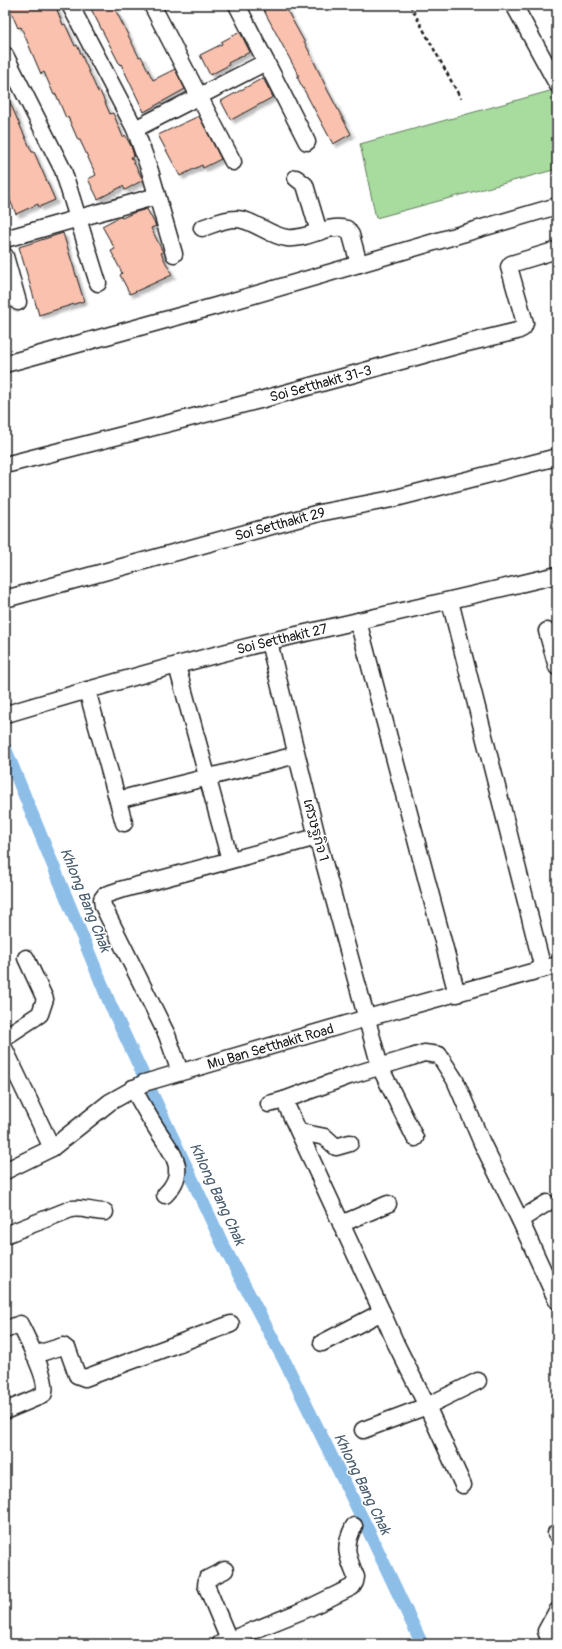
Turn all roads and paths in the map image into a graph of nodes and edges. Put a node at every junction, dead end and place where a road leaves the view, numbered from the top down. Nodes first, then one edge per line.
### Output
1 (70, 5) edge
2 (152, 5) edge
3 (237, 5) edge
4 (410, 5) edge
5 (514, 5) edge
6 (5, 55) edge
7 (266, 62) junction
8 (557, 84) edge
9 (200, 96) junction
10 (461, 99) dead end
11 (135, 129) junction
12 (307, 142) dead end
13 (233, 162) dead end
14 (296, 178) dead end
15 (157, 196) junction
16 (557, 206) edge
17 (78, 218) junction
18 (202, 228) dead end
19 (319, 232) junction
20 (5, 239) edge
21 (557, 250) edge
22 (174, 254) dead end
23 (5, 256) edge
24 (359, 264) junction
25 (98, 283) dead end
26 (18, 302) dead end
27 (5, 364) edge
28 (557, 457) edge
29 (5, 465) edge
30 (557, 575) edge
31 (5, 599) edge
32 (450, 601) junction
33 (358, 621) junction
34 (547, 631) dead end
35 (269, 642) junction
36 (177, 666) junction
37 (557, 667) edge
38 (87, 690) junction
39 (10, 712) dead end
40 (296, 755) junction
41 (208, 777) junction
42 (118, 800) junction
43 (124, 823) dead end
44 (317, 837) junction
45 (230, 860) junction
46 (26, 958) dead end
47 (550, 967) edge
48 (457, 994) junction
49 (367, 1018) junction
50 (5, 1037) edge
51 (5, 1050) edge
52 (380, 1067) junction
53 (174, 1074) junction
54 (139, 1086) junction
55 (284, 1100) junction
56 (268, 1104) dead end
57 (300, 1132) junction
58 (415, 1138) dead end
59 (350, 1143) dead end
60 (52, 1148) junction
61 (5, 1171) edge
62 (165, 1195) dead end
63 (547, 1203) dead end
64 (388, 1204) dead end
65 (104, 1212) dead end
66 (520, 1220) junction
67 (341, 1224) junction
68 (5, 1235) edge
69 (557, 1302) edge
70 (382, 1312) junction
71 (232, 1324) dead end
72 (12, 1327) edge
73 (322, 1343) dead end
74 (34, 1355) junction
75 (478, 1381) dead end
76 (427, 1406) junction
77 (5, 1410) edge
78 (363, 1430) dead end
79 (463, 1485) dead end
80 (354, 1526) dead end
81 (225, 1570) dead end
82 (557, 1611) edge
83 (225, 1642) edge
84 (551, 1644) edge

1 - 11 street
2 - 9 street
3 - 7 street
4 - 10 path
5 - 8 street
6 - 17 street
7 - 9 street
7 - 12 street
9 - 11 street
9 - 13 street
11 - 15 street
14 - 19 street
15 - 17 street
15 - 22 street
16 - 24 street
17 - 20 street
17 - 25 street
18 - 19 street
19 - 24 street
21 - 29 street, Soi Setthakit 31-3
23 - 26 street
24 - 27 street
28 - 31 street, Soi Setthakit 29
30 - 32 street, Soi Setthakit 27
32 - 33 street, Soi Setthakit 27
32 - 47 street
33 - 35 street, Soi Setthakit 27
33 - 48 street
34 - 37 street
35 - 36 street, Soi Setthakit 27
35 - 40 street, เศรษฐกิจ 1
36 - 38 street, Soi Setthakit 27
36 - 41 street
38 - 39 street, Soi Setthakit 27
38 - 42 street
40 - 41 street
40 - 44 street, เศรษฐกิจ 1
41 - 42 street
41 - 45 street
42 - 43 street
44 - 45 street
44 - 49 street, เศรษฐกิจ 1
45 - 53 street
46 - 50 street
47 - 48 street, Mu Ban Setthakit Road
48 - 49 street, Mu Ban Setthakit Road
49 - 52 street, เศรษฐกิจ 1
49 - 53 street, Mu Ban Setthakit Road
51 - 60 street
52 - 55 street
52 - 58 street, เศรษฐกิจ 1
52 - 66 street
53 - 54 street, Mu Ban Setthakit Road
54 - 60 street, Mu Ban Setthakit Road
54 - 62 street
55 - 56 street
55 - 57 street
57 - 59 street
57 - 67 street
60 - 61 street, Mu Ban Setthakit Road
63 - 66 street
64 - 67 street
65 - 68 street
66 - 69 street
67 - 70 street
70 - 73 street
70 - 76 street
71 - 74 street
72 - 74 street
74 - 77 street
75 - 76 street
76 - 78 street
76 - 79 street
80 - 83 street
81 - 83 street
82 - 84 street

